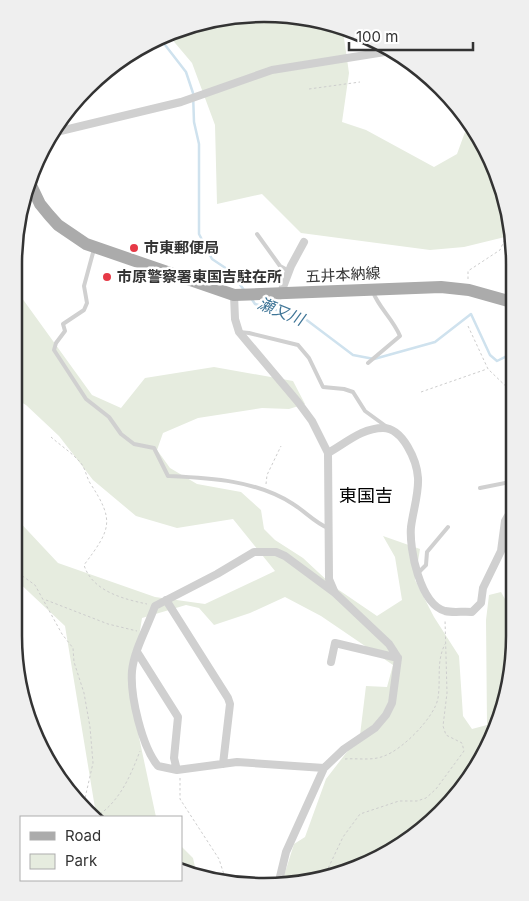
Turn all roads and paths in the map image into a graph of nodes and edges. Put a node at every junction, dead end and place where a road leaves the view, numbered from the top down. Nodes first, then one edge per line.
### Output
1 (382, 52) edge
2 (360, 82) dead end
3 (309, 89) dead end
4 (62, 131) edge
5 (34, 191) edge
6 (257, 234) dead end
7 (505, 240) edge
8 (304, 242) dead end
9 (95, 247) junction
10 (289, 271) junction
11 (373, 290) junction
12 (469, 290) junction
13 (280, 295) junction
14 (234, 296) junction
15 (506, 300) edge
16 (468, 326) dead end
17 (239, 332) junction
18 (368, 363) dead end
19 (488, 369) junction
20 (506, 386) edge
21 (421, 392) dead end
22 (390, 429) junction
23 (51, 437) dead end
24 (281, 446) dead end
25 (328, 453) junction
26 (506, 483) edge
27 (480, 488) dead end
28 (265, 489) junction
29 (506, 520) edge
30 (448, 527) dead end
31 (330, 528) junction
32 (498, 556) junction
33 (506, 564) edge
34 (418, 573) junction
35 (22, 576) edge
36 (335, 593) junction
37 (45, 599) junction
38 (166, 600) junction
39 (155, 606) junction
40 (445, 611) junction
41 (145, 634) junction
42 (446, 642) junction
43 (137, 652) junction
44 (398, 658) junction
45 (330, 662) dead end
46 (145, 738) junction
47 (339, 760) dead end
48 (223, 764) junction
49 (324, 768) junction
50 (176, 770) junction
51 (85, 798) edge
52 (100, 814) edge
53 (328, 870) edge
54 (224, 875) edge
55 (280, 878) edge

1 - 4 street
2 - 3 path
5 - 9 main road, 五井本納線
6 - 10 lane
7 - 12 path
8 - 10 street
9 - 14 main road, 五井本納線
9 - 28 lane
10 - 13 street
11 - 12 main road, 五井本納線
11 - 13 main road, 五井本納線
11 - 18 lane
12 - 15 main road, 五井本納線
13 - 14 main road, 五井本納線
14 - 17 street
16 - 19 path
17 - 22 lane
17 - 25 street
19 - 20 path
19 - 21 path
22 - 25 street
22 - 34 street
23 - 39 path
24 - 28 path
25 - 31 street
26 - 27 lane
28 - 31 lane
29 - 32 street
30 - 34 lane
31 - 36 street
32 - 33 path
32 - 40 street
34 - 40 street
35 - 37 path
36 - 38 street
36 - 44 street
37 - 41 path
37 - 51 path
38 - 39 street
38 - 48 street
39 - 41 street
40 - 42 path
41 - 43 street
42 - 47 path
42 - 53 path
43 - 46 street
43 - 50 street
44 - 45 street
44 - 49 street
46 - 50 street
46 - 52 path
48 - 49 street
48 - 50 street
49 - 55 street
50 - 54 path

